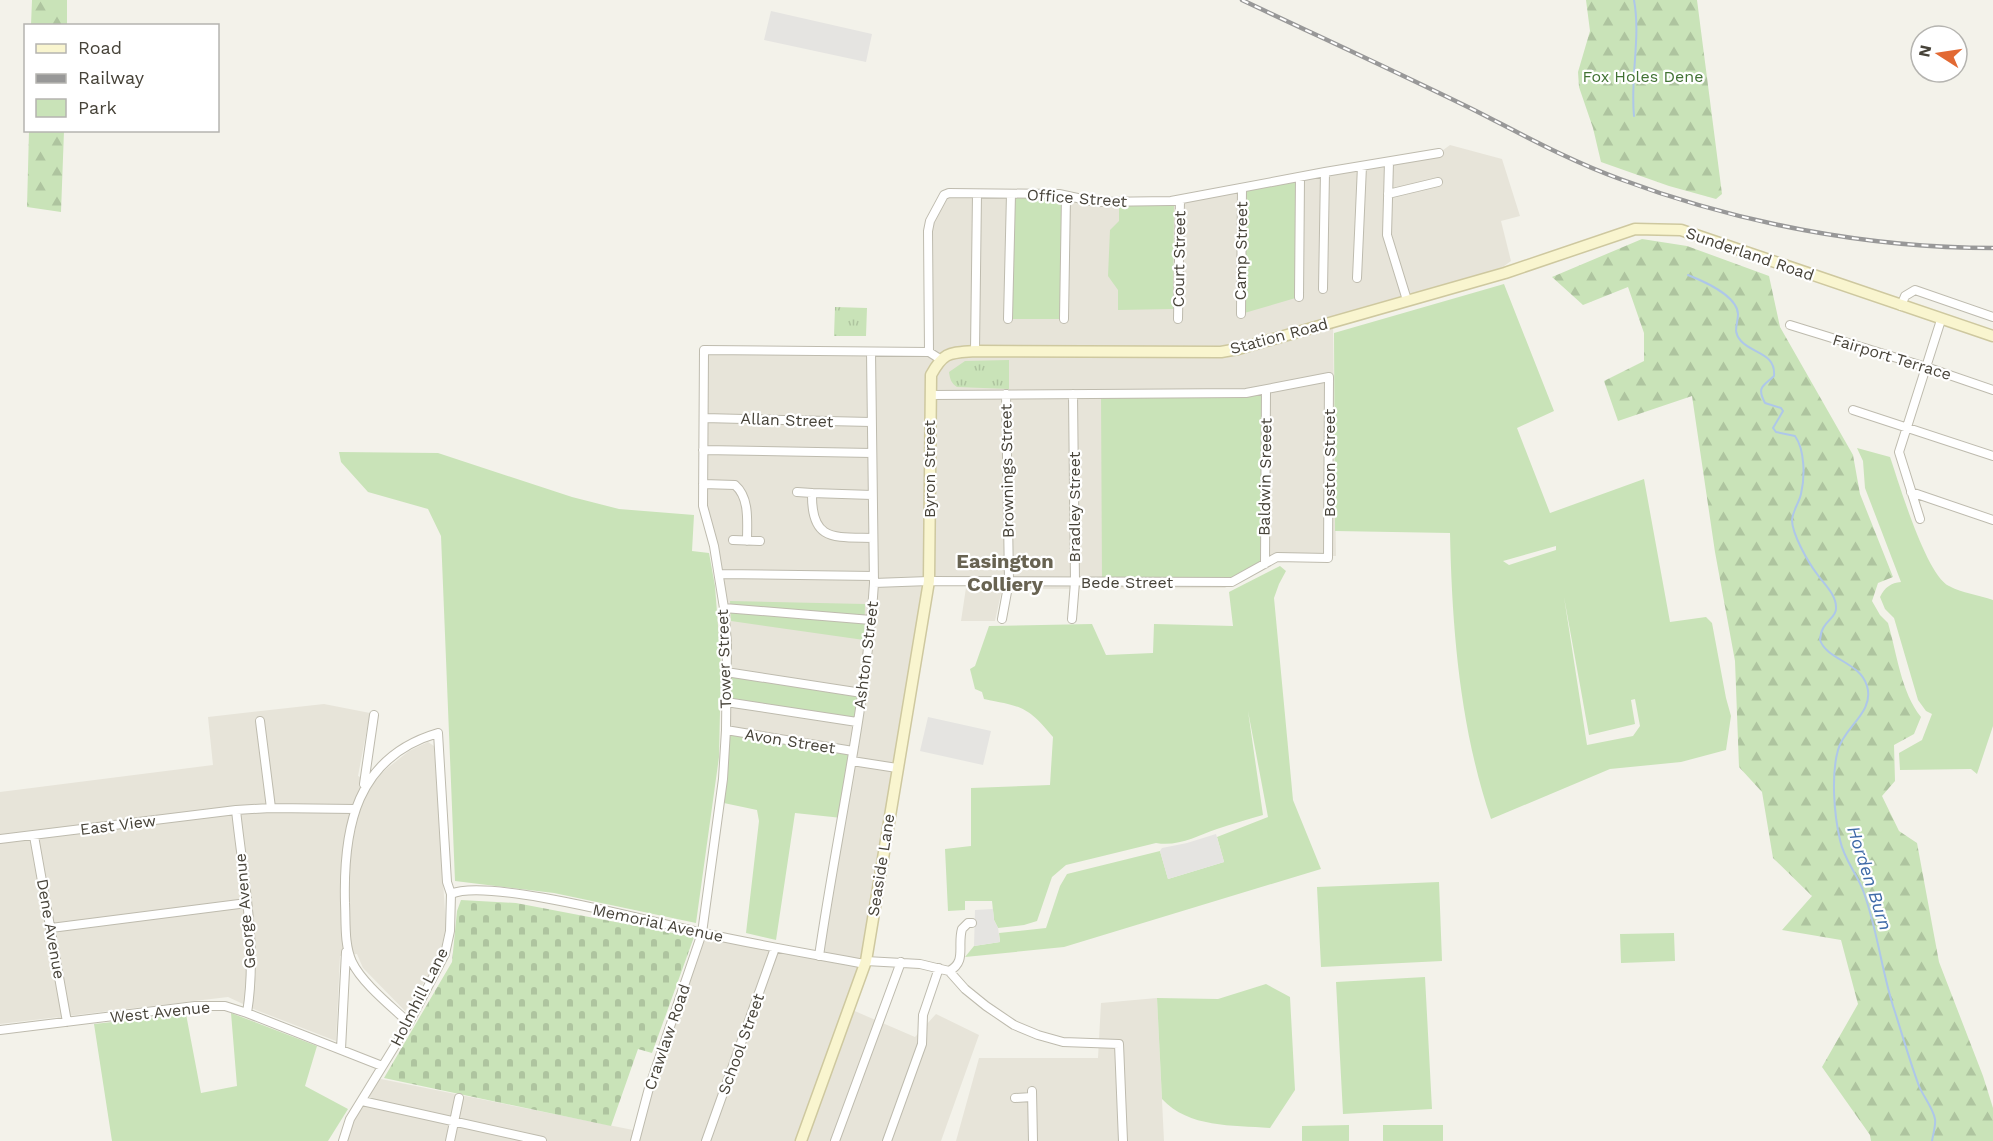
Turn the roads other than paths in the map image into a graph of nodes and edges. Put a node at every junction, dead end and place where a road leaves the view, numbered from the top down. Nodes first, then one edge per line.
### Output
1 (1439, 153) dead end
2 (1389, 162) junction
3 (1362, 166) junction
4 (1325, 172) junction
5 (1300, 177) junction
6 (1438, 182) dead end
7 (1242, 188) junction
8 (977, 194) junction
9 (1011, 194) junction
10 (1388, 194) junction
11 (1066, 195) junction
12 (1180, 200) junction
13 (1505, 273) joint
14 (1357, 278) dead end
15 (1323, 289) dead end
16 (1299, 297) dead end
17 (1407, 300) junction
18 (1901, 306) junction
19 (1240, 314) dead end
20 (1993, 317) edge
21 (1008, 319) dead end
22 (1064, 319) dead end
23 (1178, 319) dead end
24 (1941, 320) junction
25 (1791, 325) dead end
26 (1993, 336) edge
27 (975, 351) junction
28 (871, 352) junction
29 (929, 352) junction
30 (940, 359) junction
31 (1926, 366) junction
32 (1266, 390) junction
33 (1993, 390) edge
34 (1006, 394) junction
35 (1073, 394) junction
36 (930, 395) junction
37 (1853, 410) dead end
38 (704, 418) junction
39 (871, 422) junction
40 (1907, 427) junction
41 (703, 450) junction
42 (872, 453) junction
43 (1993, 456) edge
44 (703, 484) junction
45 (797, 492) dead end
46 (1911, 492) junction
47 (812, 493) junction
48 (872, 495) junction
49 (1920, 519) dead end
50 (1993, 520) edge
51 (873, 538) junction
52 (733, 540) dead end
53 (747, 541) junction
54 (760, 541) dead end
55 (1328, 548) joint
56 (1264, 564) junction
57 (719, 574) junction
58 (874, 579) junction
59 (928, 581) junction
60 (1009, 581) junction
61 (1075, 582) junction
62 (724, 608) junction
63 (1002, 619) dead end
64 (1072, 619) dead end
65 (872, 620) junction
66 (726, 672) junction
67 (862, 693) junction
68 (726, 702) junction
69 (374, 715) dead end
70 (260, 721) dead end
71 (857, 722) junction
72 (726, 730) junction
73 (853, 751) junction
74 (852, 761) junction
75 (897, 768) junction
76 (364, 789) junction
77 (272, 808) junction
78 (236, 810) junction
79 (355, 810) junction
80 (34, 836) junction
81 (0, 839) edge
82 (451, 894) junction
83 (247, 903) junction
84 (972, 923) dead end
85 (51, 928) junction
86 (702, 933) junction
87 (347, 947) junction
88 (775, 948) junction
89 (819, 956) junction
90 (901, 962) junction
91 (865, 963) junction
92 (939, 968) junction
93 (949, 971) junction
94 (247, 1012) junction
95 (67, 1022) junction
96 (409, 1023) junction
97 (0, 1030) edge
98 (341, 1049) junction
99 (382, 1066) junction
100 (459, 1098) dead end
101 (1015, 1098) dead end
102 (362, 1101) junction
103 (454, 1121) junction
104 (343, 1141) edge
105 (450, 1141) edge
106 (542, 1141) edge
107 (635, 1141) edge
108 (706, 1141) edge
109 (801, 1141) edge
110 (835, 1141) edge
111 (887, 1141) edge
112 (1033, 1141) edge
113 (1123, 1141) edge

1 - 2 street, Office Street
2 - 3 street, Office Street
2 - 10 street
3 - 4 street, Office Street
3 - 14 street
4 - 5 street, Office Street
4 - 15 street
5 - 7 street, Office Street
5 - 16 street
6 - 10 street
7 - 12 street, Office Street
7 - 19 street, Camp Street
8 - 9 street, Office Street
8 - 27 street
8 - 29 street, Office Street
9 - 11 street, Office Street
9 - 21 street
10 - 17 street
11 - 12 street, Office Street
11 - 22 street
12 - 23 street, Court Street
13 - 17 main road, Station Road
13 - 18 main road, Sunderland Road
17 - 27 main road, Station Road
18 - 20 street
18 - 24 main road, Sunderland Road
24 - 26 main road, Sunderland Road
24 - 31 street
25 - 31 street, Fairport Terrace
27 - 30 main road, Station Road
28 - 29 street
28 - 38 street, Tower Street
28 - 39 street, Ashton Street
29 - 30 street
30 - 36 main road, Byron Street
31 - 33 street, Fairport Terrace
31 - 40 street
32 - 35 street
32 - 55 street, Boston Street
32 - 56 street, Baldwin Sreeet
34 - 35 street
34 - 36 street
34 - 60 street, Brownings Street
35 - 61 street, Bradley Street
36 - 59 main road, Byron Street
37 - 40 street
38 - 39 street, Allan Street
38 - 41 street, Tower Street
39 - 42 street, Ashton Street
40 - 43 street
40 - 46 street
41 - 42 street
41 - 44 street, Tower Street
42 - 48 street, Ashton Street
44 - 53 street
44 - 57 street, Tower Street
45 - 47 street
46 - 49 street
46 - 50 street
47 - 48 street
47 - 51 street
48 - 51 street, Ashton Street
51 - 58 street, Ashton Street
52 - 53 street
53 - 54 street
55 - 56 street, Bede Street
56 - 61 street, Bede Street
57 - 58 street, Bede Street
57 - 62 street, Tower Street
58 - 59 street, Bede Street
58 - 65 street, Ashton Street
59 - 60 street, Bede Street
59 - 75 main road, Seaside Lane
60 - 61 street, Bede Street
60 - 63 street, Brownings Street
61 - 64 street, Bradley Street
62 - 65 street
62 - 66 street, Tower Street
65 - 67 street, Ashton Street
66 - 67 street
66 - 68 street, Tower Street
67 - 71 street, Ashton Street
68 - 71 street
68 - 72 street, Tower Street
69 - 76 street
70 - 77 street
71 - 73 street, Ashton Street
72 - 73 street, Avon Street
72 - 86 street, Tower Street
73 - 74 street, Ashton Street
74 - 75 street
74 - 89 street, Ashton Street
75 - 91 main road, Seaside Lane
76 - 79 street
76 - 82 street, Holmhill Lane
77 - 78 street, East View
77 - 79 street, East View
78 - 80 street, East View
78 - 83 street, George Avenue
79 - 87 street
80 - 81 street, East View
80 - 85 street, Dene Avenue
82 - 86 street, Memorial Avenue
82 - 96 street, Holmhill Lane
83 - 85 street
83 - 94 street, George Avenue
84 - 93 street
85 - 95 street, Dene Avenue
86 - 88 street, Memorial Avenue
86 - 107 street, Crawlaw Road
87 - 96 street
87 - 98 street
88 - 89 street, Memorial Avenue
88 - 108 street, School Street
89 - 91 street, Memorial Avenue
90 - 91 street, Memorial Avenue
90 - 92 street, Memorial Avenue
90 - 110 street
91 - 109 main road, Seaside Lane
92 - 93 street, Memorial Avenue
92 - 111 street
93 - 113 street
94 - 95 street, West Avenue
94 - 98 street, West Avenue
95 - 97 street, West Avenue
96 - 99 street, Holmhill Lane
98 - 99 street, West Avenue
99 - 102 street, Holmhill Lane
100 - 103 street
101 - 112 street
102 - 103 street
102 - 104 street, Holmhill Lane
103 - 105 street
103 - 106 street

